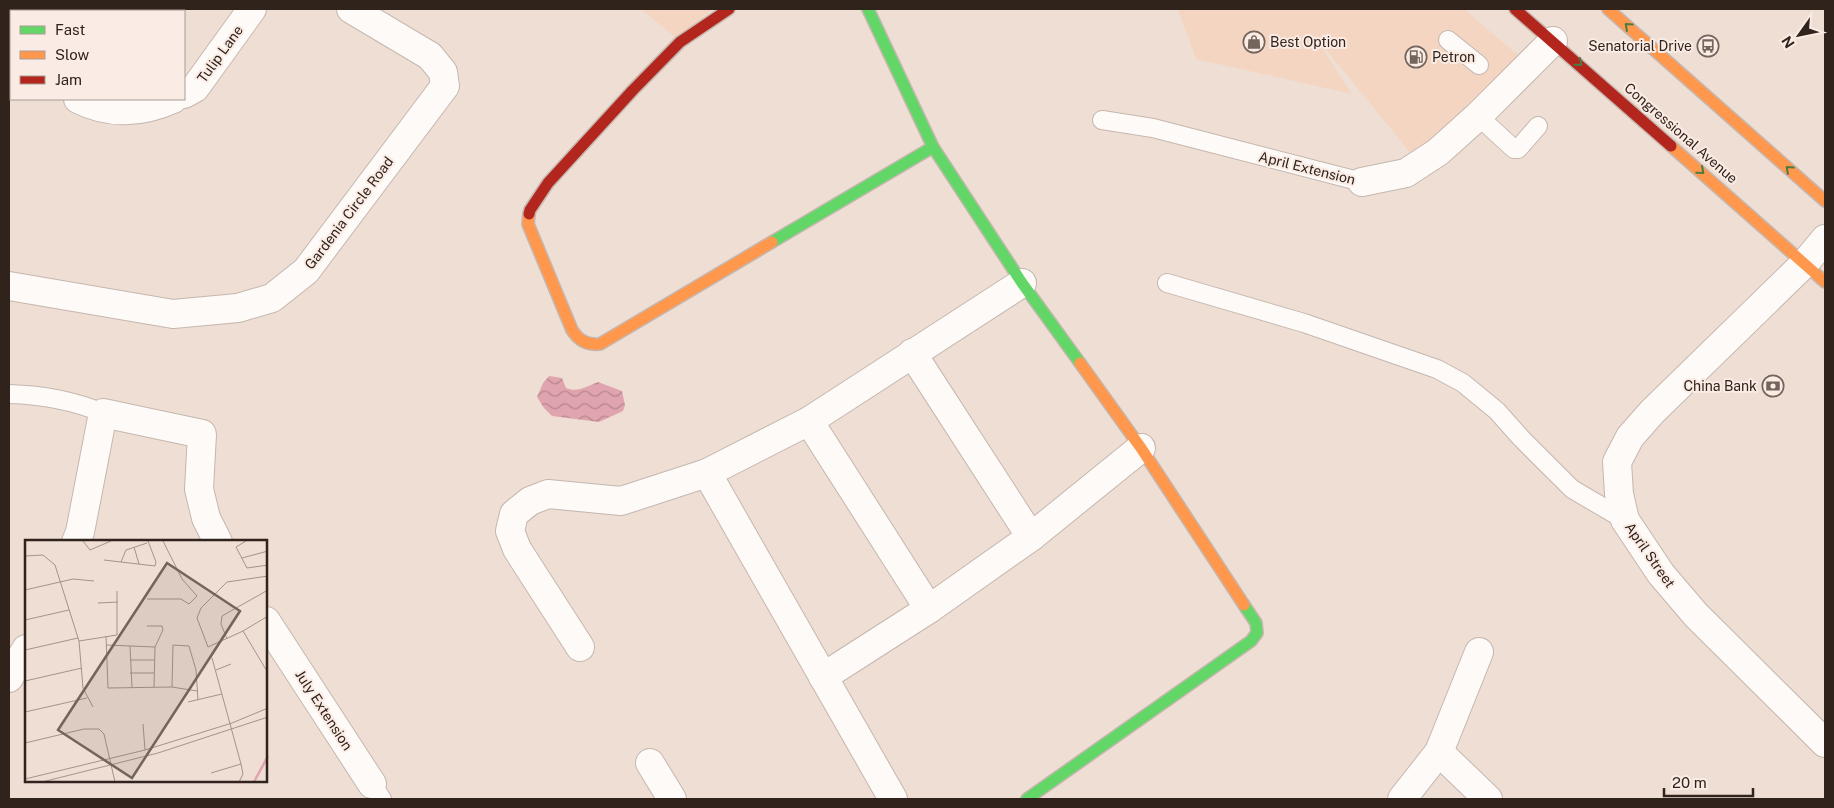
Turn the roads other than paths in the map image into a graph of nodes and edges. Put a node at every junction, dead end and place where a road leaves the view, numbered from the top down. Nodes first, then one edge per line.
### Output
1 (252, 9) edge
2 (351, 9) edge
3 (729, 9) edge
4 (868, 9) edge
5 (1515, 9) edge
6 (1608, 9) edge
7 (1448, 40) dead end
8 (1553, 41) junction
9 (1478, 65) dead end
10 (185, 93) edge
11 (80, 100) edge
12 (171, 100) edge
13 (1478, 116) junction
14 (1102, 120) dead end
15 (1538, 126) dead end
16 (933, 147) junction
17 (1362, 182) joint
18 (1825, 202) edge
19 (1825, 239) edge
20 (1805, 262) junction
21 (1825, 282) edge
22 (1022, 283) junction
23 (1167, 283) dead end
24 (9, 286) edge
25 (912, 353) junction
26 (9, 394) edge
27 (103, 413) junction
28 (809, 421) junction
29 (1141, 448) junction
30 (707, 473) junction
31 (1625, 520) junction
32 (1031, 537) junction
33 (77, 540) edge
34 (217, 540) edge
35 (929, 608) junction
36 (268, 624) edge
37 (580, 647) dead end
38 (25, 651) edge
39 (1479, 652) dead end
40 (823, 677) junction
41 (9, 678) edge
42 (1825, 743) edge
43 (1438, 752) junction
44 (650, 763) dead end
45 (377, 792) edge
46 (672, 799) edge
47 (893, 799) edge
48 (1027, 799) edge
49 (1402, 799) edge
50 (1488, 799) edge

1 - 10 street, Tulip Lane
2 - 24 street, Gardenia Circle Road
3 - 16 street
4 - 16 street
5 - 8 street, Congressional Avenue
18 -> 6 street
7 - 9 lane
8 - 13 street, April Extension
8 -> 20 street, Congressional Avenue
11 - 12 street
13 - 15 lane
13 - 17 street, April Extension
14 - 17 lane, April Extension
16 - 22 street
19 - 20 street, April Street
20 - 21 street, Congressional Avenue
20 - 31 street, April Street
22 - 25 street
22 - 29 street
23 - 31 lane
25 - 28 street
25 - 32 street
26 - 27 lane
27 - 33 street
27 - 34 street
28 - 30 street
28 - 35 street
29 - 32 street
29 - 48 street
30 - 37 street
30 - 40 street
31 - 42 street, April Street
32 - 35 street
35 - 40 street
36 - 45 street, July Extension
38 - 41 street
39 - 43 street
40 - 47 street
43 - 49 street
43 - 50 street
44 - 46 street

